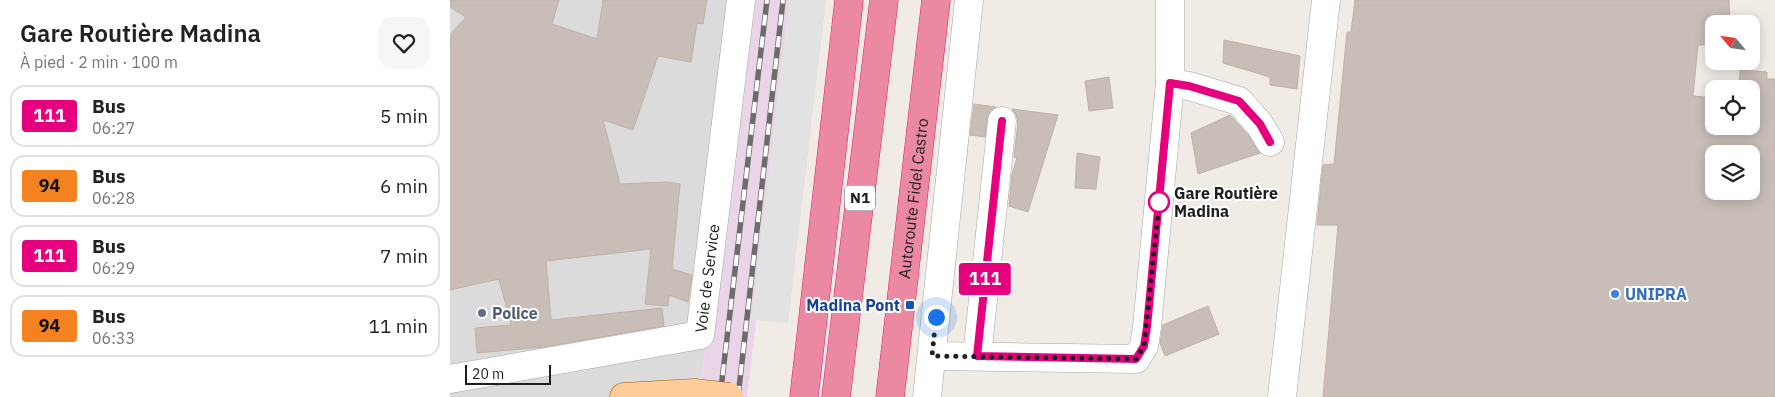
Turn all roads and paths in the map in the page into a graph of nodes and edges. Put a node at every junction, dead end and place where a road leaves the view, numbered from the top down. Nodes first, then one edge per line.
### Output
1 (741, 0) edge
2 (849, 0) edge
3 (884, 0) edge
4 (936, 0) edge
5 (969, 0) edge
6 (1170, 0) edge
7 (1326, 0) edge
8 (1170, 83) junction
9 (1002, 121) dead end
10 (1270, 142) dead end
11 (932, 356) junction
12 (977, 356) junction
13 (450, 379) edge
14 (624, 397) edge
15 (730, 397) edge
16 (804, 397) edge
17 (836, 397) edge
18 (890, 397) edge
19 (927, 397) edge
20 (1282, 397) edge

1 - 13 street, Voie de Service
2 - 16 highway
3 - 17 highway, N1
4 - 18 highway, Autoroute Fidel Castro
5 - 11 street
6 - 8 street
7 - 20 street
8 - 10 street
8 - 12 street
9 - 12 street
11 - 12 street
11 - 19 street
14 - 15 main road, bridge

